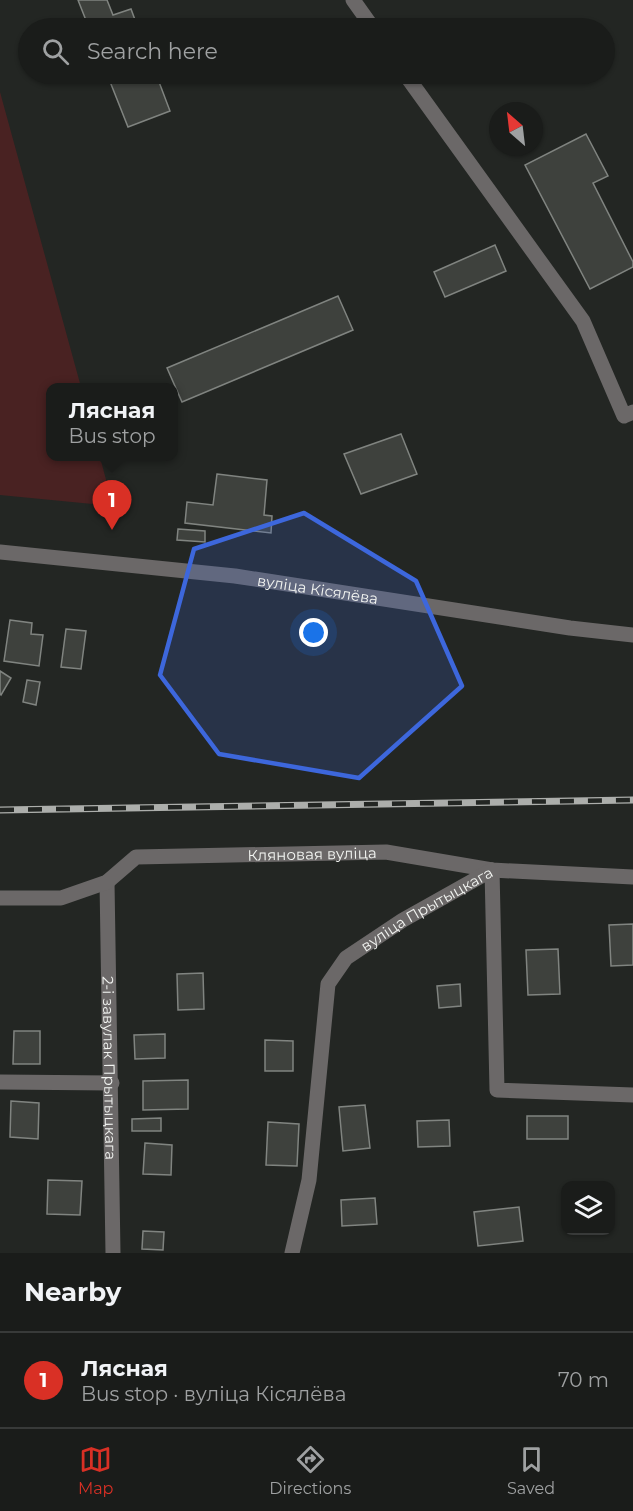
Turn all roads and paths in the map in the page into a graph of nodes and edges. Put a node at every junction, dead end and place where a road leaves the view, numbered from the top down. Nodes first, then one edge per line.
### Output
1 (353, 0) edge
2 (366, 18) edge
3 (412, 84) edge
4 (633, 412) edge
5 (0, 552) edge
6 (633, 635) edge
7 (492, 870) junction
8 (633, 877) edge
9 (107, 882) junction
10 (0, 898) edge
11 (0, 1082) edge
12 (112, 1083) junction
13 (633, 1095) edge
14 (113, 1253) edge
15 (292, 1253) edge

1 - 2 street
3 - 4 street
5 - 6 street, вуліца Кісялёва
7 - 8 street, Кляновая вуліца
7 - 9 street, Кляновая вуліца
7 - 13 street, вуліца Прытыцкага
7 - 15 street, вуліца Прытыцкага
9 - 10 street, Кляновая вуліца
9 - 12 street, 2-і завулак Прытыцкага
11 - 12 street
12 - 14 street, 2-і завулак Прытыцкага

